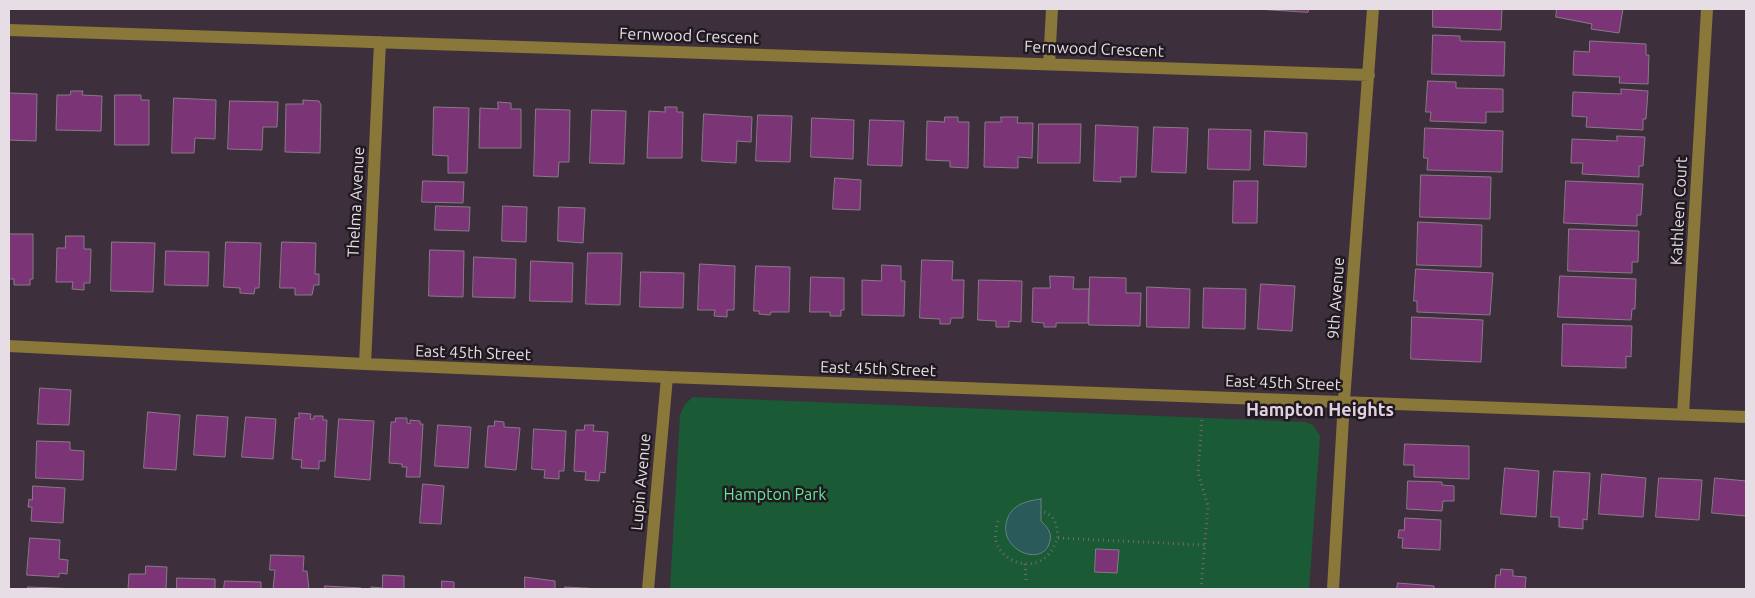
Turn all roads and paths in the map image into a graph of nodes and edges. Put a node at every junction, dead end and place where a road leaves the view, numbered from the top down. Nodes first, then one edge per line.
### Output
1 (1052, 9) edge
2 (1373, 9) edge
3 (1707, 9) edge
4 (9, 30) edge
5 (380, 42) junction
6 (1049, 64) junction
7 (1368, 75) junction
8 (9, 346) edge
9 (365, 364) junction
10 (667, 377) junction
11 (1204, 397) junction
12 (1344, 401) junction
13 (1683, 414) junction
14 (1746, 417) edge
15 (1041, 510) dead end
16 (998, 521) dead end
17 (1058, 538) junction
18 (1205, 545) junction
19 (1024, 564) junction
20 (1026, 580) dead end
21 (648, 589) edge
22 (1201, 589) edge
23 (1333, 589) edge

1 - 6 street
2 - 7 street, 9th Avenue
3 - 13 street, Kathleen Court
4 - 5 street, Fernwood Crescent
5 - 6 street, Fernwood Crescent
5 - 9 street, Thelma Avenue
6 - 7 street, Fernwood Crescent
7 - 12 street, 9th Avenue
8 - 9 street, East 45th Street
9 - 10 street, East 45th Street
10 - 11 street, East 45th Street
10 - 21 street, Lupin Avenue
11 - 12 street, East 45th Street
11 - 18 path
12 - 13 street, East 45th Street
12 - 23 street, 9th Avenue
13 - 14 street, East 45th Street
15 - 17 path
16 - 19 path
17 - 18 path
17 - 19 path
18 - 22 path
19 - 20 path

